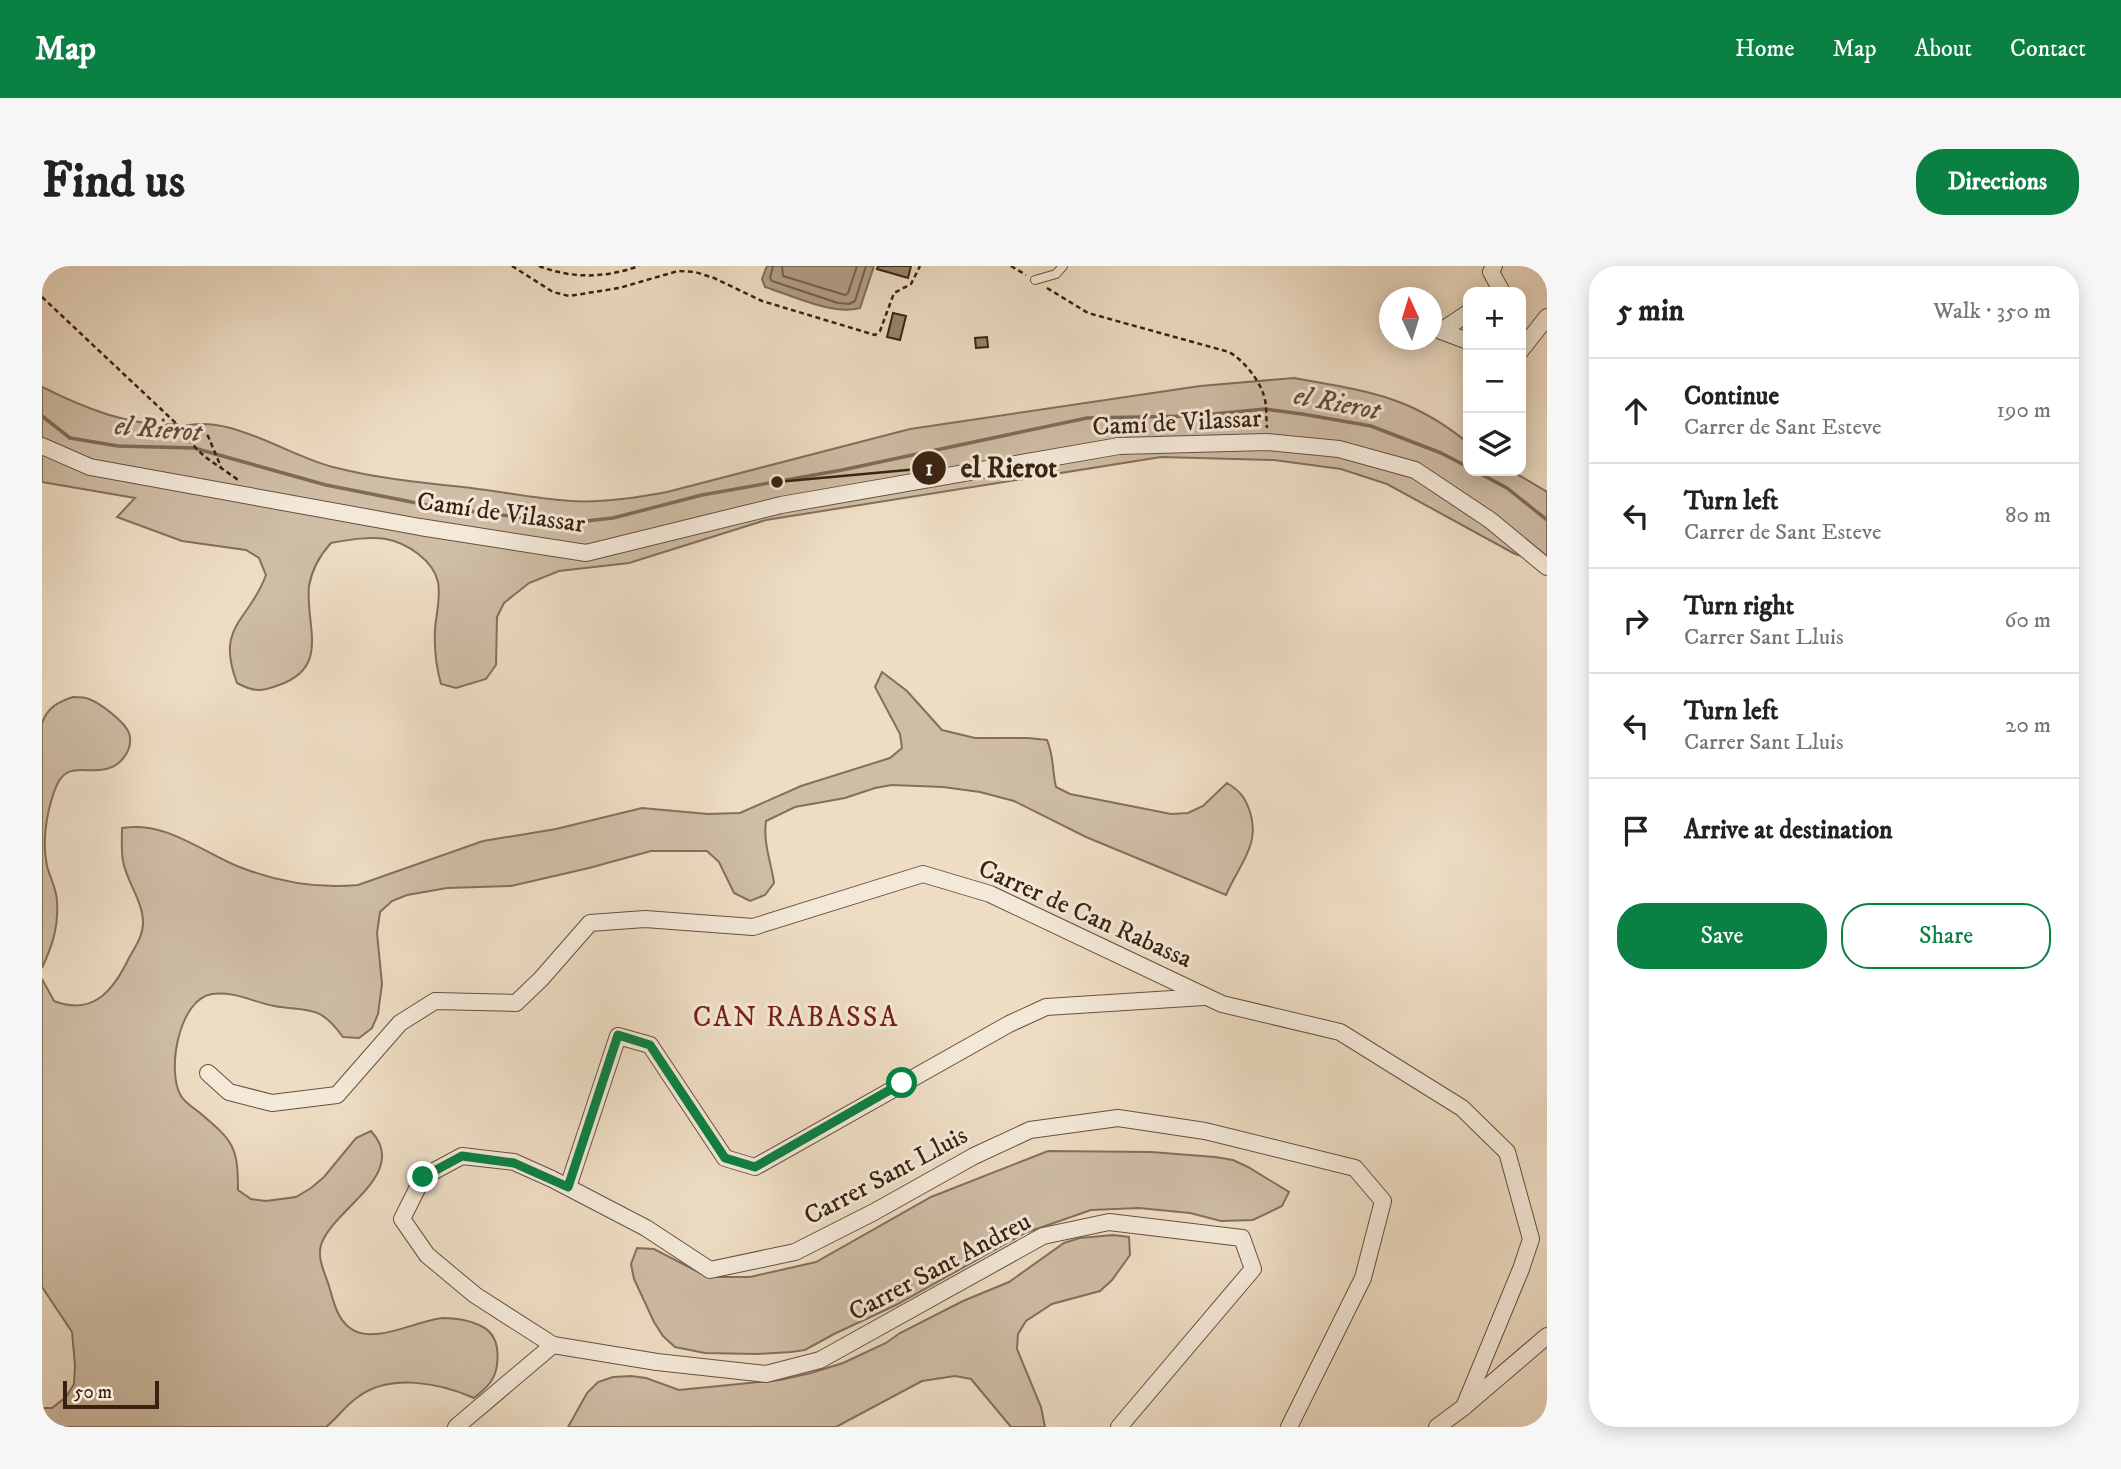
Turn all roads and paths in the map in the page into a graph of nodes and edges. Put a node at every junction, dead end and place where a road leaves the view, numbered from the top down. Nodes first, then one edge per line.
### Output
1 (512, 266) edge
2 (539, 266) edge
3 (639, 266) edge
4 (920, 266) edge
5 (1011, 266) edge
6 (1063, 266) edge
7 (1494, 266) edge
8 (1035, 280) junction
9 (1499, 287) edge
10 (42, 297) edge
11 (1463, 316) edge
12 (1547, 317) edge
13 (1463, 339) edge
14 (1526, 344) edge
15 (181, 428) junction
16 (1267, 433) dead end
17 (42, 446) edge
18 (220, 467) junction
19 (259, 498) junction
20 (1547, 567) edge
21 (1207, 996) junction
22 (208, 1073) dead end
23 (568, 1187) junction
24 (1547, 1336) edge
25 (553, 1345) junction
26 (1464, 1407) junction
27 (456, 1427) edge
28 (1119, 1427) edge
29 (1289, 1427) edge
30 (1437, 1427) edge

1 - 4 path
2 - 3 path
5 - 8 path
6 - 8 lane
7 - 9 street
8 - 16 path
10 - 15 path
11 - 13 street
12 - 14 street
15 - 18 path
15 - 18 path
17 - 19 street, Camí de Vilassar
18 - 19 path
19 - 20 street, Camí de Vilassar
21 - 22 street, Carrer de Can Rabassa
21 - 23 street
21 - 26 street, Carrer de Can Rabassa
23 - 25 street, Carrer Sant Lluis
23 - 29 street, Carrer Sant Lluis
24 - 26 street
25 - 27 street
25 - 28 street, Carrer Sant Andreu
26 - 30 street

